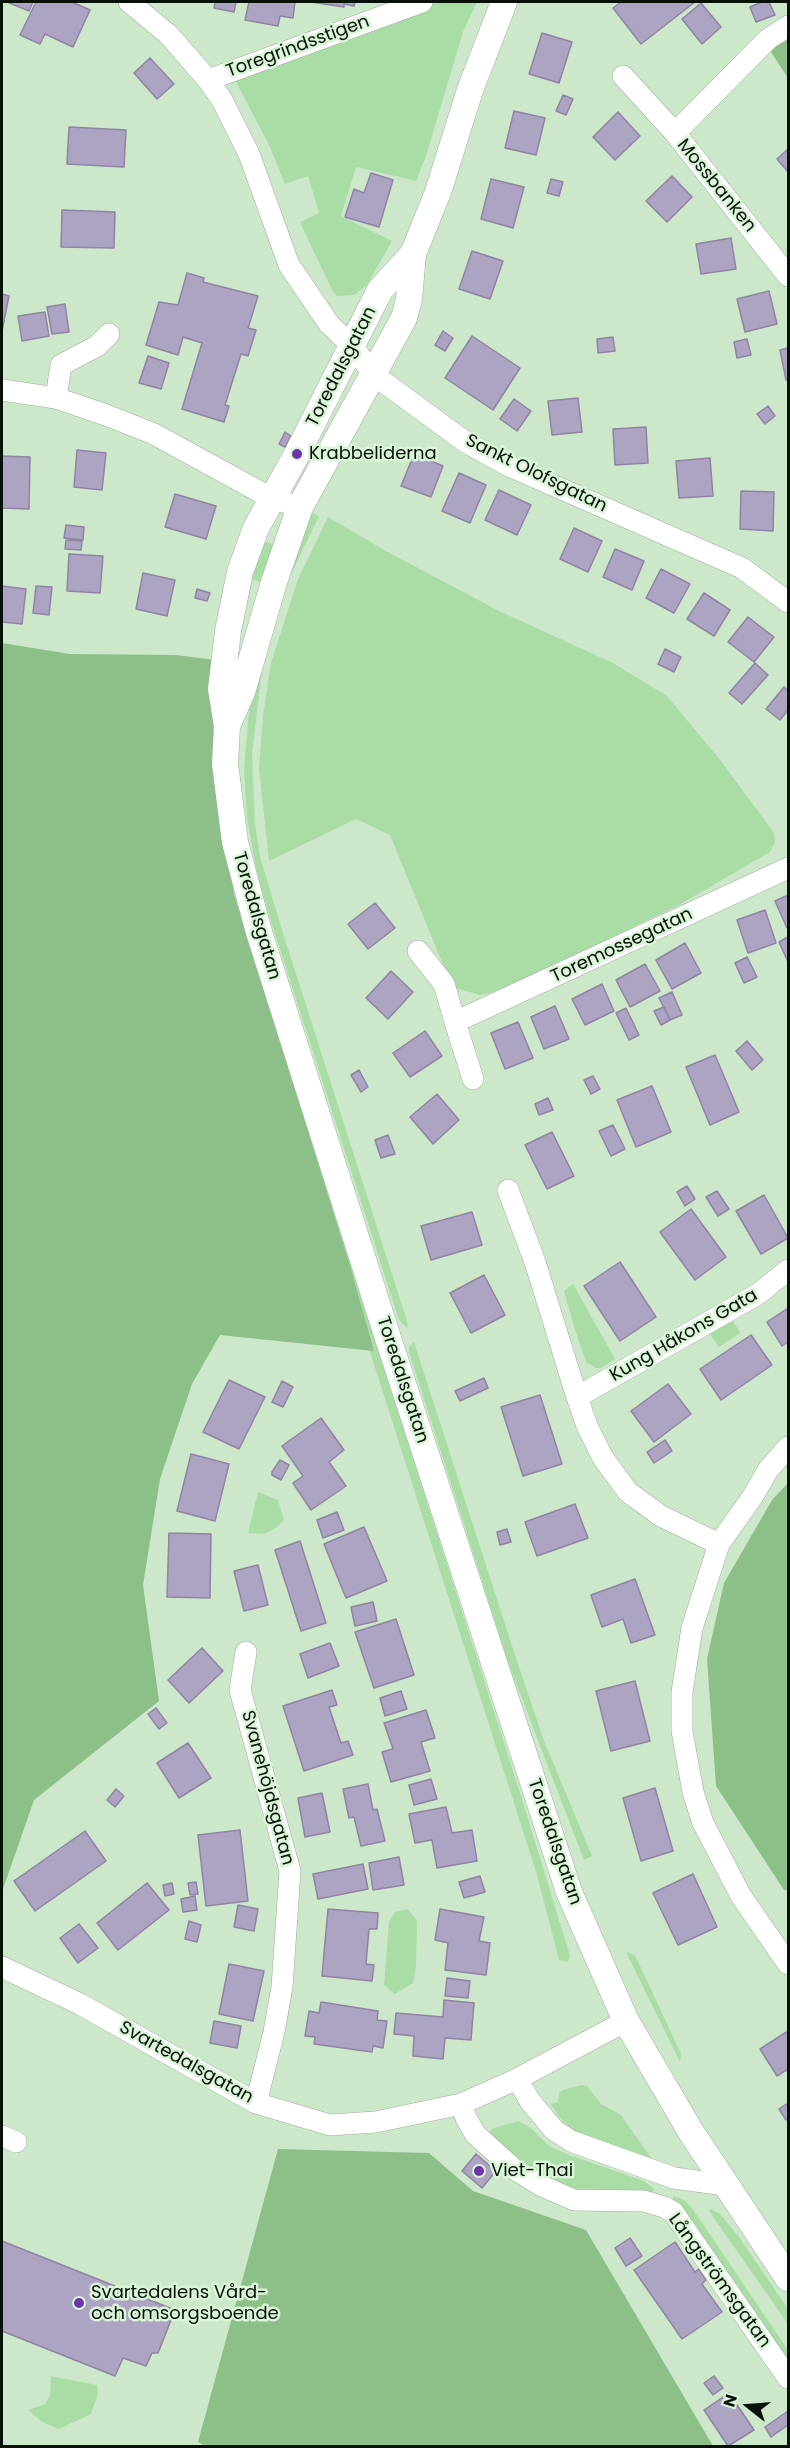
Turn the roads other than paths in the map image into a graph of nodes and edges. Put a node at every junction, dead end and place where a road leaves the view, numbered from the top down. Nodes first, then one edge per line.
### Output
1 (129, 2) edge
2 (422, 2) edge
3 (504, 2) edge
4 (789, 26) edge
5 (623, 76) dead end
6 (208, 80) junction
7 (675, 133) junction
8 (413, 254) junction
9 (789, 276) edge
10 (110, 334) dead end
11 (353, 347) junction
12 (374, 375) junction
13 (2, 390) edge
14 (56, 398) junction
15 (271, 498) junction
16 (300, 507) junction
17 (789, 603) edge
18 (227, 726) junction
19 (789, 868) edge
20 (418, 951) dead end
21 (456, 1022) junction
22 (473, 1079) dead end
23 (508, 1190) dead end
24 (789, 1270) edge
25 (577, 1397) junction
26 (789, 1447) edge
27 (719, 1544) junction
28 (246, 1652) dead end
29 (789, 1964) edge
30 (2, 1967) edge
31 (626, 2021) junction
32 (517, 2079) junction
33 (256, 2103) junction
34 (461, 2104) junction
35 (726, 2185) junction
36 (789, 2278) edge
37 (789, 2378) edge

1 - 6 street, Sankt Olofsgatan
2 - 6 street, Toregrindsstigen
3 - 8 street, Toredalsgatan
4 - 7 street, Mossbanken
5 - 7 street
6 - 11 street, Sankt Olofsgatan
7 - 9 street, Mossbanken
8 - 11 street, Toredalsgatan
8 - 12 street, Toredalsgatan
10 - 14 street
11 - 12 street, Sankt Olofsgatan
11 - 15 street, Toredalsgatan
12 - 16 street, Toredalsgatan
12 - 17 street, Sankt Olofsgatan
13 - 14 street
14 - 15 street
15 - 16 street
15 - 18 street, Toredalsgatan
16 - 18 street, Toredalsgatan
18 - 31 street, Toredalsgatan
19 - 21 street, Toremossegatan
20 - 21 street
21 - 22 street
23 - 25 street
24 - 25 street, Kung Håkons Gata
25 - 27 street
26 - 27 street
27 - 29 street
28 - 33 street, Svanehöjdsgatan
30 - 33 street, Svartedalsgatan
31 - 32 street, Svartedalsgatan
31 - 35 street
32 - 34 street, Svartedalsgatan
32 - 35 street
33 - 34 street, Svartedalsgatan
34 - 37 street, Långströmsgatan
35 - 36 street

